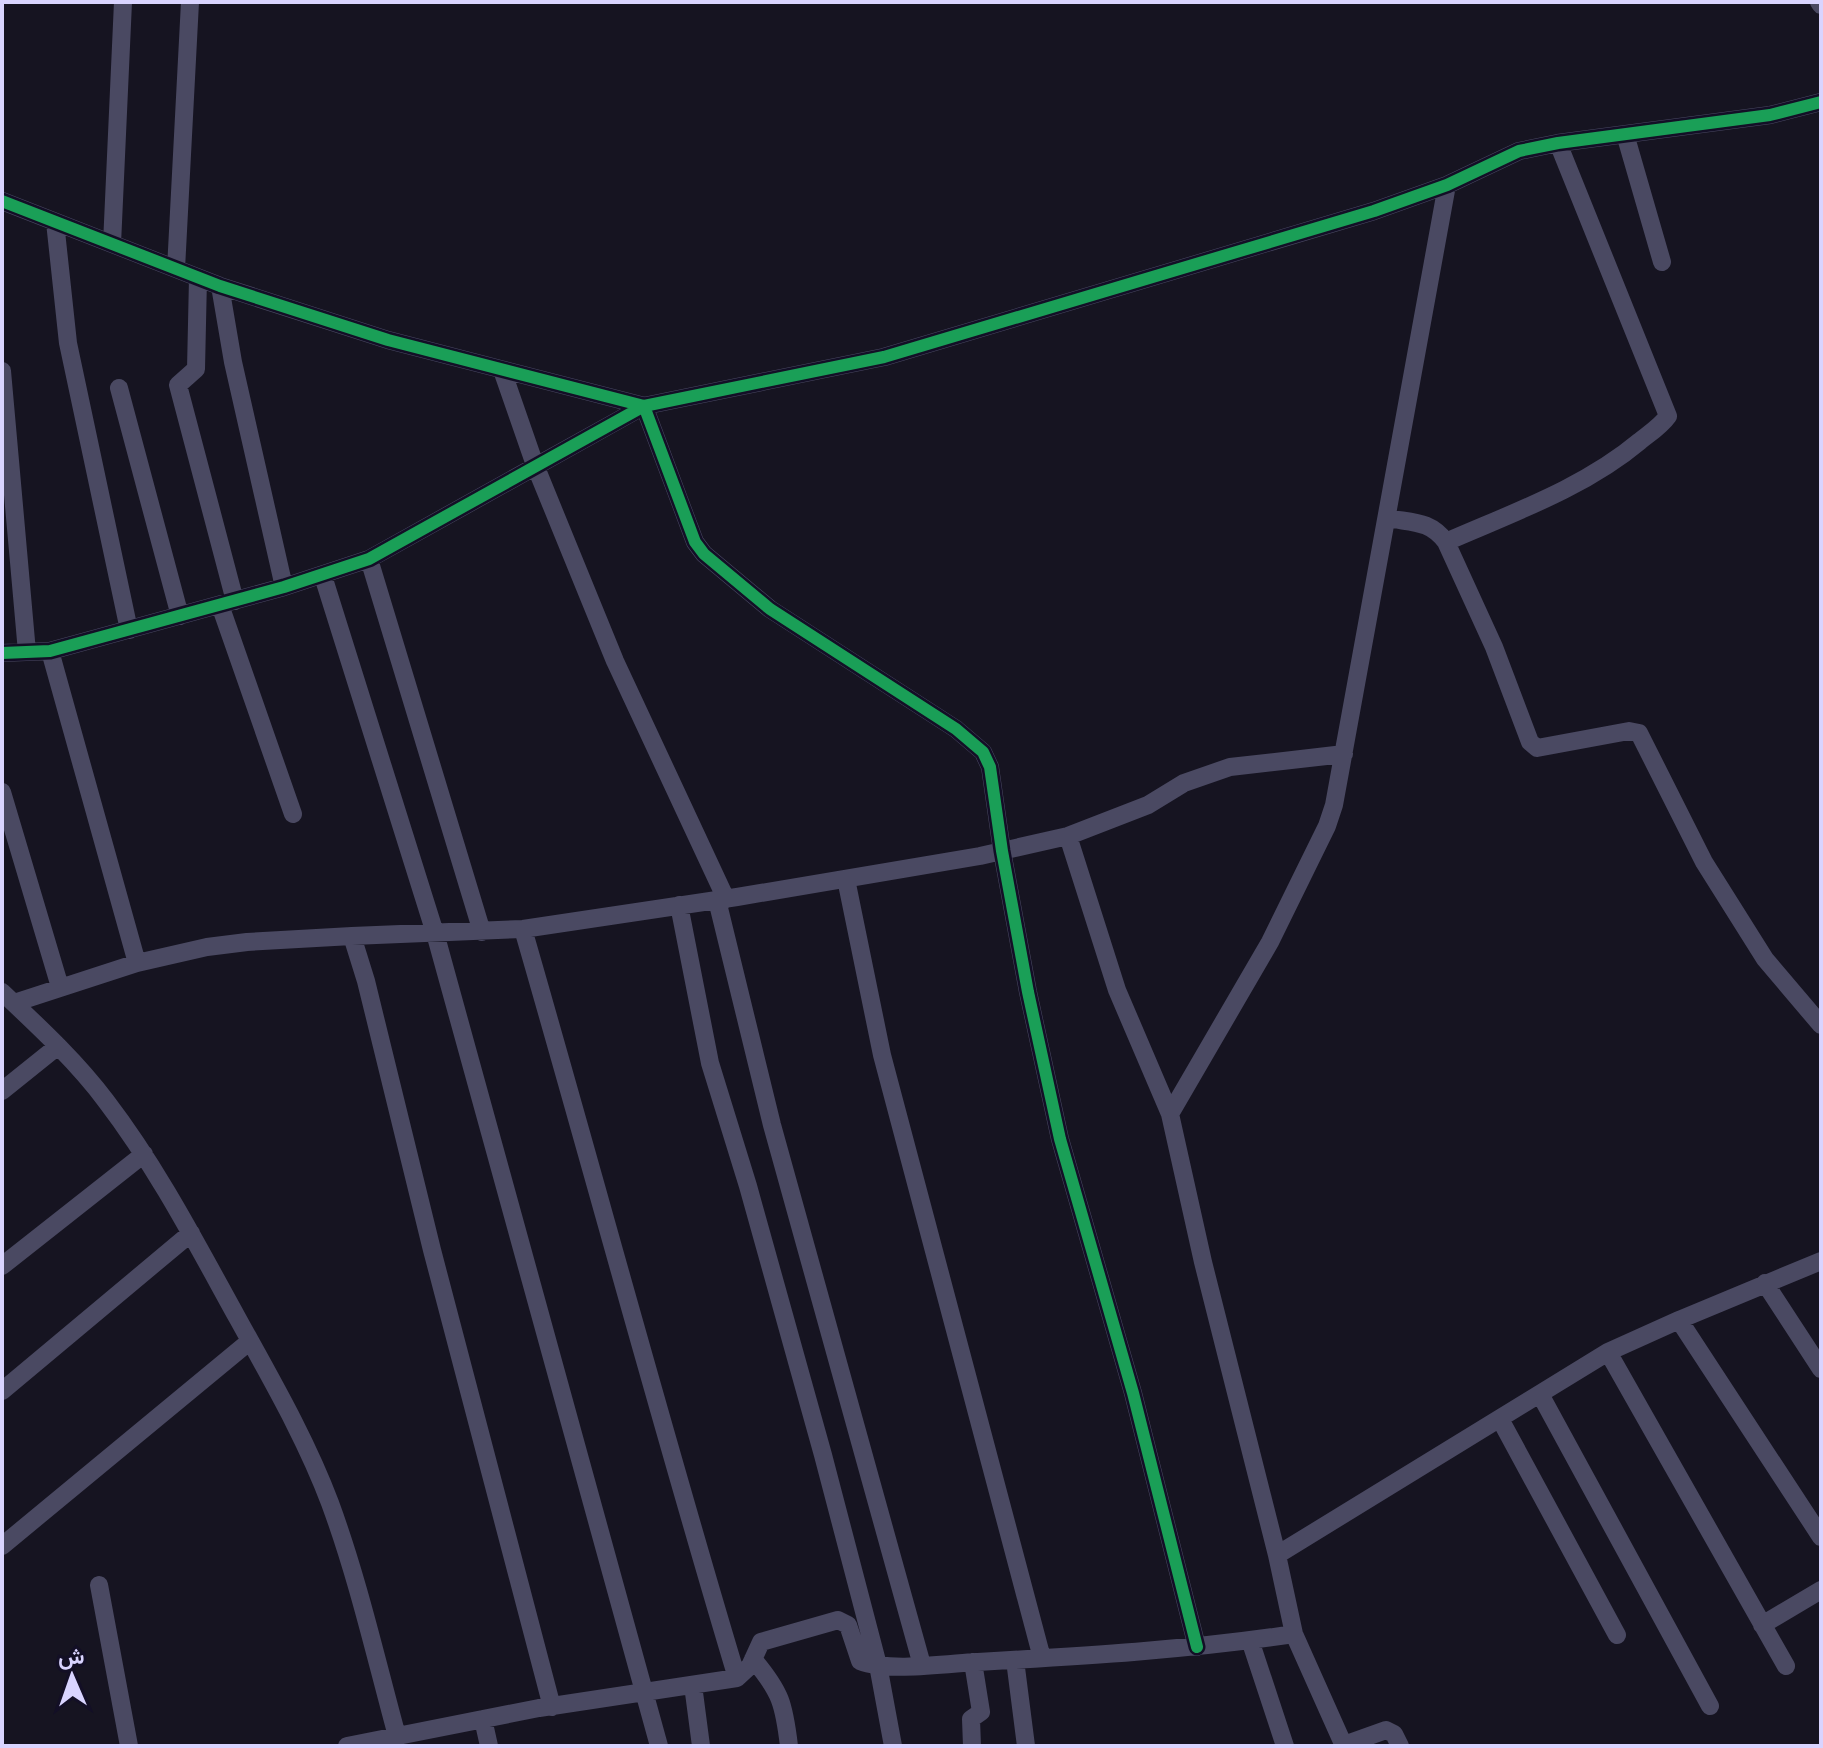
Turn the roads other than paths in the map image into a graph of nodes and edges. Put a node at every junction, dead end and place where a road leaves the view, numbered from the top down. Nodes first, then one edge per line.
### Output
1 (123, 2) edge
2 (190, 2) edge
3 (1821, 102) edge
4 (1625, 134) junction
5 (1558, 143) junction
6 (1447, 185) junction
7 (2, 201) edge
8 (55, 222) junction
9 (112, 244) junction
10 (1662, 262) dead end
11 (176, 269) junction
12 (198, 278) junction
13 (220, 286) junction
14 (502, 370) junction
15 (2, 371) edge
16 (119, 388) dead end
17 (644, 406) junction
18 (535, 465) junction
19 (1387, 518) junction
20 (1446, 542) junction
21 (369, 559) junction
22 (323, 576) junction
23 (284, 587) junction
24 (228, 603) junction
25 (180, 616) junction
26 (129, 630) junction
27 (50, 651) junction
28 (27, 652) junction
29 (2, 653) edge
30 (1344, 754) junction
31 (2, 792) edge
32 (293, 814) dead end
33 (1068, 836) junction
34 (1002, 851) junction
35 (846, 879) junction
36 (722, 899) junction
37 (679, 905) junction
38 (523, 929) junction
39 (482, 932) junction
40 (435, 933) junction
41 (352, 936) junction
42 (137, 963) junction
43 (60, 987) junction
44 (8, 997) edge
45 (1821, 1025) edge
46 (58, 1046) junction
47 (2, 1091) edge
48 (1170, 1114) junction
49 (144, 1154) junction
50 (191, 1233) junction
51 (1821, 1261) edge
52 (2, 1266) edge
53 (1765, 1283) junction
54 (1679, 1320) junction
55 (250, 1341) junction
56 (1608, 1352) junction
57 (1821, 1369) edge
58 (2, 1391) edge
59 (1540, 1394) junction
60 (1500, 1419) junction
61 (1821, 1537) edge
62 (2, 1546) edge
63 (1277, 1555) junction
64 (99, 1585) dead end
65 (1821, 1590) edge
66 (1762, 1625) junction
67 (1294, 1634) junction
68 (1617, 1635) dead end
69 (1250, 1640) junction
70 (1197, 1647) junction
71 (1042, 1658) junction
72 (753, 1659) junction
73 (1015, 1660) junction
74 (973, 1662) junction
75 (878, 1665) junction
76 (922, 1665) junction
77 (1786, 1666) dead end
78 (737, 1678) junction
79 (693, 1685) junction
80 (642, 1692) junction
81 (1710, 1706) dead end
82 (552, 1707) junction
83 (483, 1719) junction
84 (397, 1736) junction
85 (129, 1746) edge
86 (347, 1746) edge
87 (489, 1746) edge
88 (659, 1746) edge
89 (701, 1746) edge
90 (789, 1746) edge
91 (893, 1746) edge
92 (972, 1746) edge
93 (1026, 1746) edge
94 (1285, 1746) edge
95 (1344, 1746) edge
96 (1400, 1746) edge

1 - 9 street
2 - 11 street
3 - 4 street
4 - 5 street
4 - 10 street
5 - 6 street
5 - 20 street
6 - 17 street
6 - 19 street
7 - 8 street
8 - 9 street
8 - 26 street
9 - 11 street
11 - 12 street
12 - 13 street
12 - 24 street
13 - 14 street
13 - 23 street
14 - 17 street
14 - 18 street
15 - 28 street
16 - 25 street
17 - 18 street
17 - 34 street
18 - 21 street
18 - 36 street
19 - 20 street
19 - 30 street
20 - 45 street
21 - 22 street
21 - 39 street
22 - 23 street
22 - 40 street
23 - 24 street
24 - 25 street
24 - 32 street
25 - 26 street
26 - 27 street
27 - 28 street
27 - 42 street
28 - 29 street
30 - 33 street
30 - 48 street
31 - 43 street
33 - 34 street
33 - 48 street
34 - 35 street
34 - 70 street
35 - 36 street
35 - 71 street
36 - 37 street
36 - 76 street
37 - 38 street
37 - 75 street
38 - 39 street
38 - 78 street
39 - 40 street
40 - 41 street
40 - 80 street
41 - 42 street
41 - 82 street
42 - 43 street
43 - 44 street
44 - 46 street
46 - 47 street
46 - 49 street
48 - 63 street
49 - 50 street
49 - 52 street
50 - 55 street
50 - 58 street
51 - 53 street
53 - 54 street
53 - 57 street
54 - 56 street
54 - 61 street
55 - 62 street
55 - 84 street
56 - 59 street
56 - 66 street
59 - 60 street
59 - 81 street
60 - 63 street
60 - 68 street
63 - 67 street
64 - 85 street
65 - 66 street
66 - 77 street
67 - 69 street
67 - 95 street
69 - 70 street
69 - 94 street
70 - 71 street
71 - 73 street
72 - 75 street
72 - 78 street
72 - 90 street
73 - 74 street
73 - 93 street
74 - 76 street
74 - 92 street
75 - 76 street
75 - 91 street
78 - 79 street
79 - 80 street
79 - 89 street
80 - 82 street
80 - 88 street
82 - 83 street
83 - 84 street
83 - 87 street
84 - 86 street
95 - 96 street

